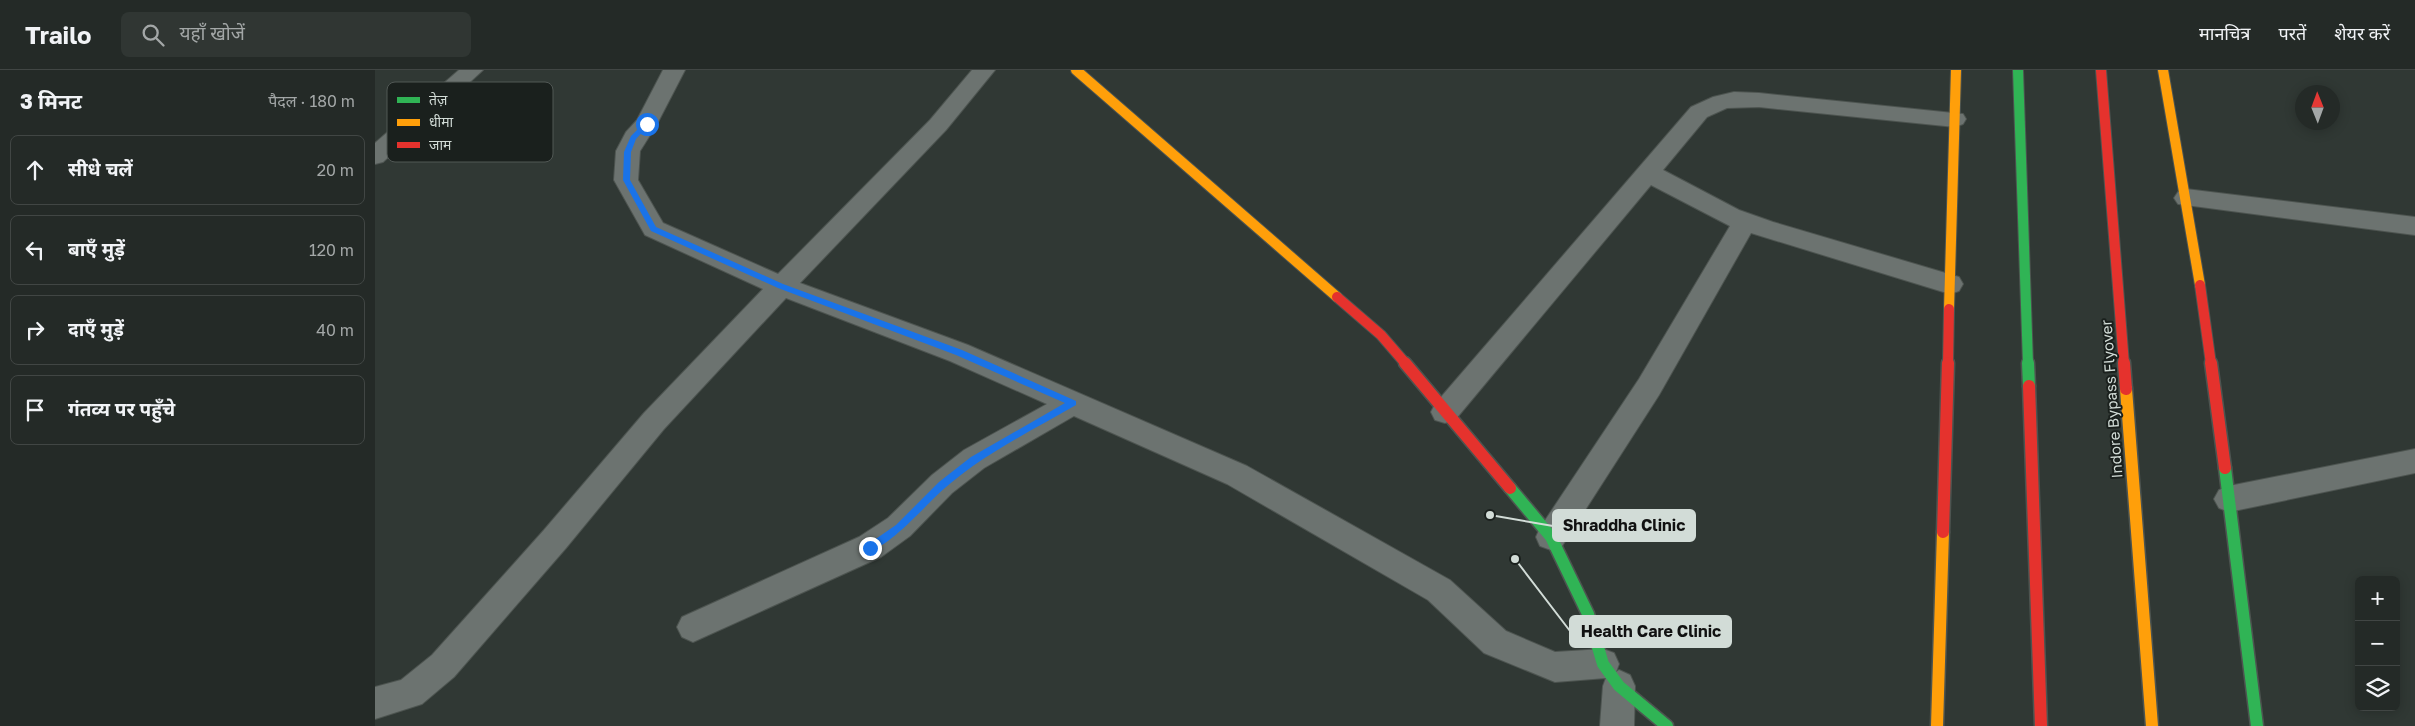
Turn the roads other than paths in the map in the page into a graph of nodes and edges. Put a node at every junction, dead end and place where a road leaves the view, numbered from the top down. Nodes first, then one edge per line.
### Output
1 (472, 70) edge
2 (675, 70) edge
3 (984, 70) edge
4 (1076, 70) edge
5 (1956, 70) edge
6 (2018, 70) edge
7 (2101, 70) edge
8 (2163, 70) edge
9 (458, 82) edge
10 (1955, 119) junction
11 (387, 145) edge
12 (375, 156) edge
13 (1648, 173) junction
14 (2186, 198) junction
15 (1745, 222) junction
16 (2415, 226) edge
17 (1950, 284) junction
18 (781, 286) junction
19 (1073, 403) junction
20 (1445, 412) junction
21 (2415, 461) edge
22 (2229, 499) junction
23 (1551, 537) junction
24 (693, 627) dead end
25 (1611, 675) junction
26 (375, 704) edge
27 (1617, 726) edge
28 (1667, 726) edge
29 (1937, 726) edge
30 (2041, 726) edge
31 (2152, 726) edge
32 (2257, 726) edge

1 - 9 street
2 - 18 street
3 - 18 street
4 - 20 main road
5 - 10 main road
6 - 30 main road
7 - 31 main road, Indore Bypass Flyover
8 - 14 main road
10 - 13 street
10 - 17 main road
11 - 12 street
13 - 15 street
13 - 20 street
14 - 16 street
14 - 22 main road
15 - 17 street
15 - 23 street
17 - 29 main road
18 - 19 street
18 - 26 street
19 - 24 street
19 - 25 street
20 - 23 main road
21 - 22 street
22 - 32 main road
23 - 25 main road
25 - 27 street
25 - 28 main road

